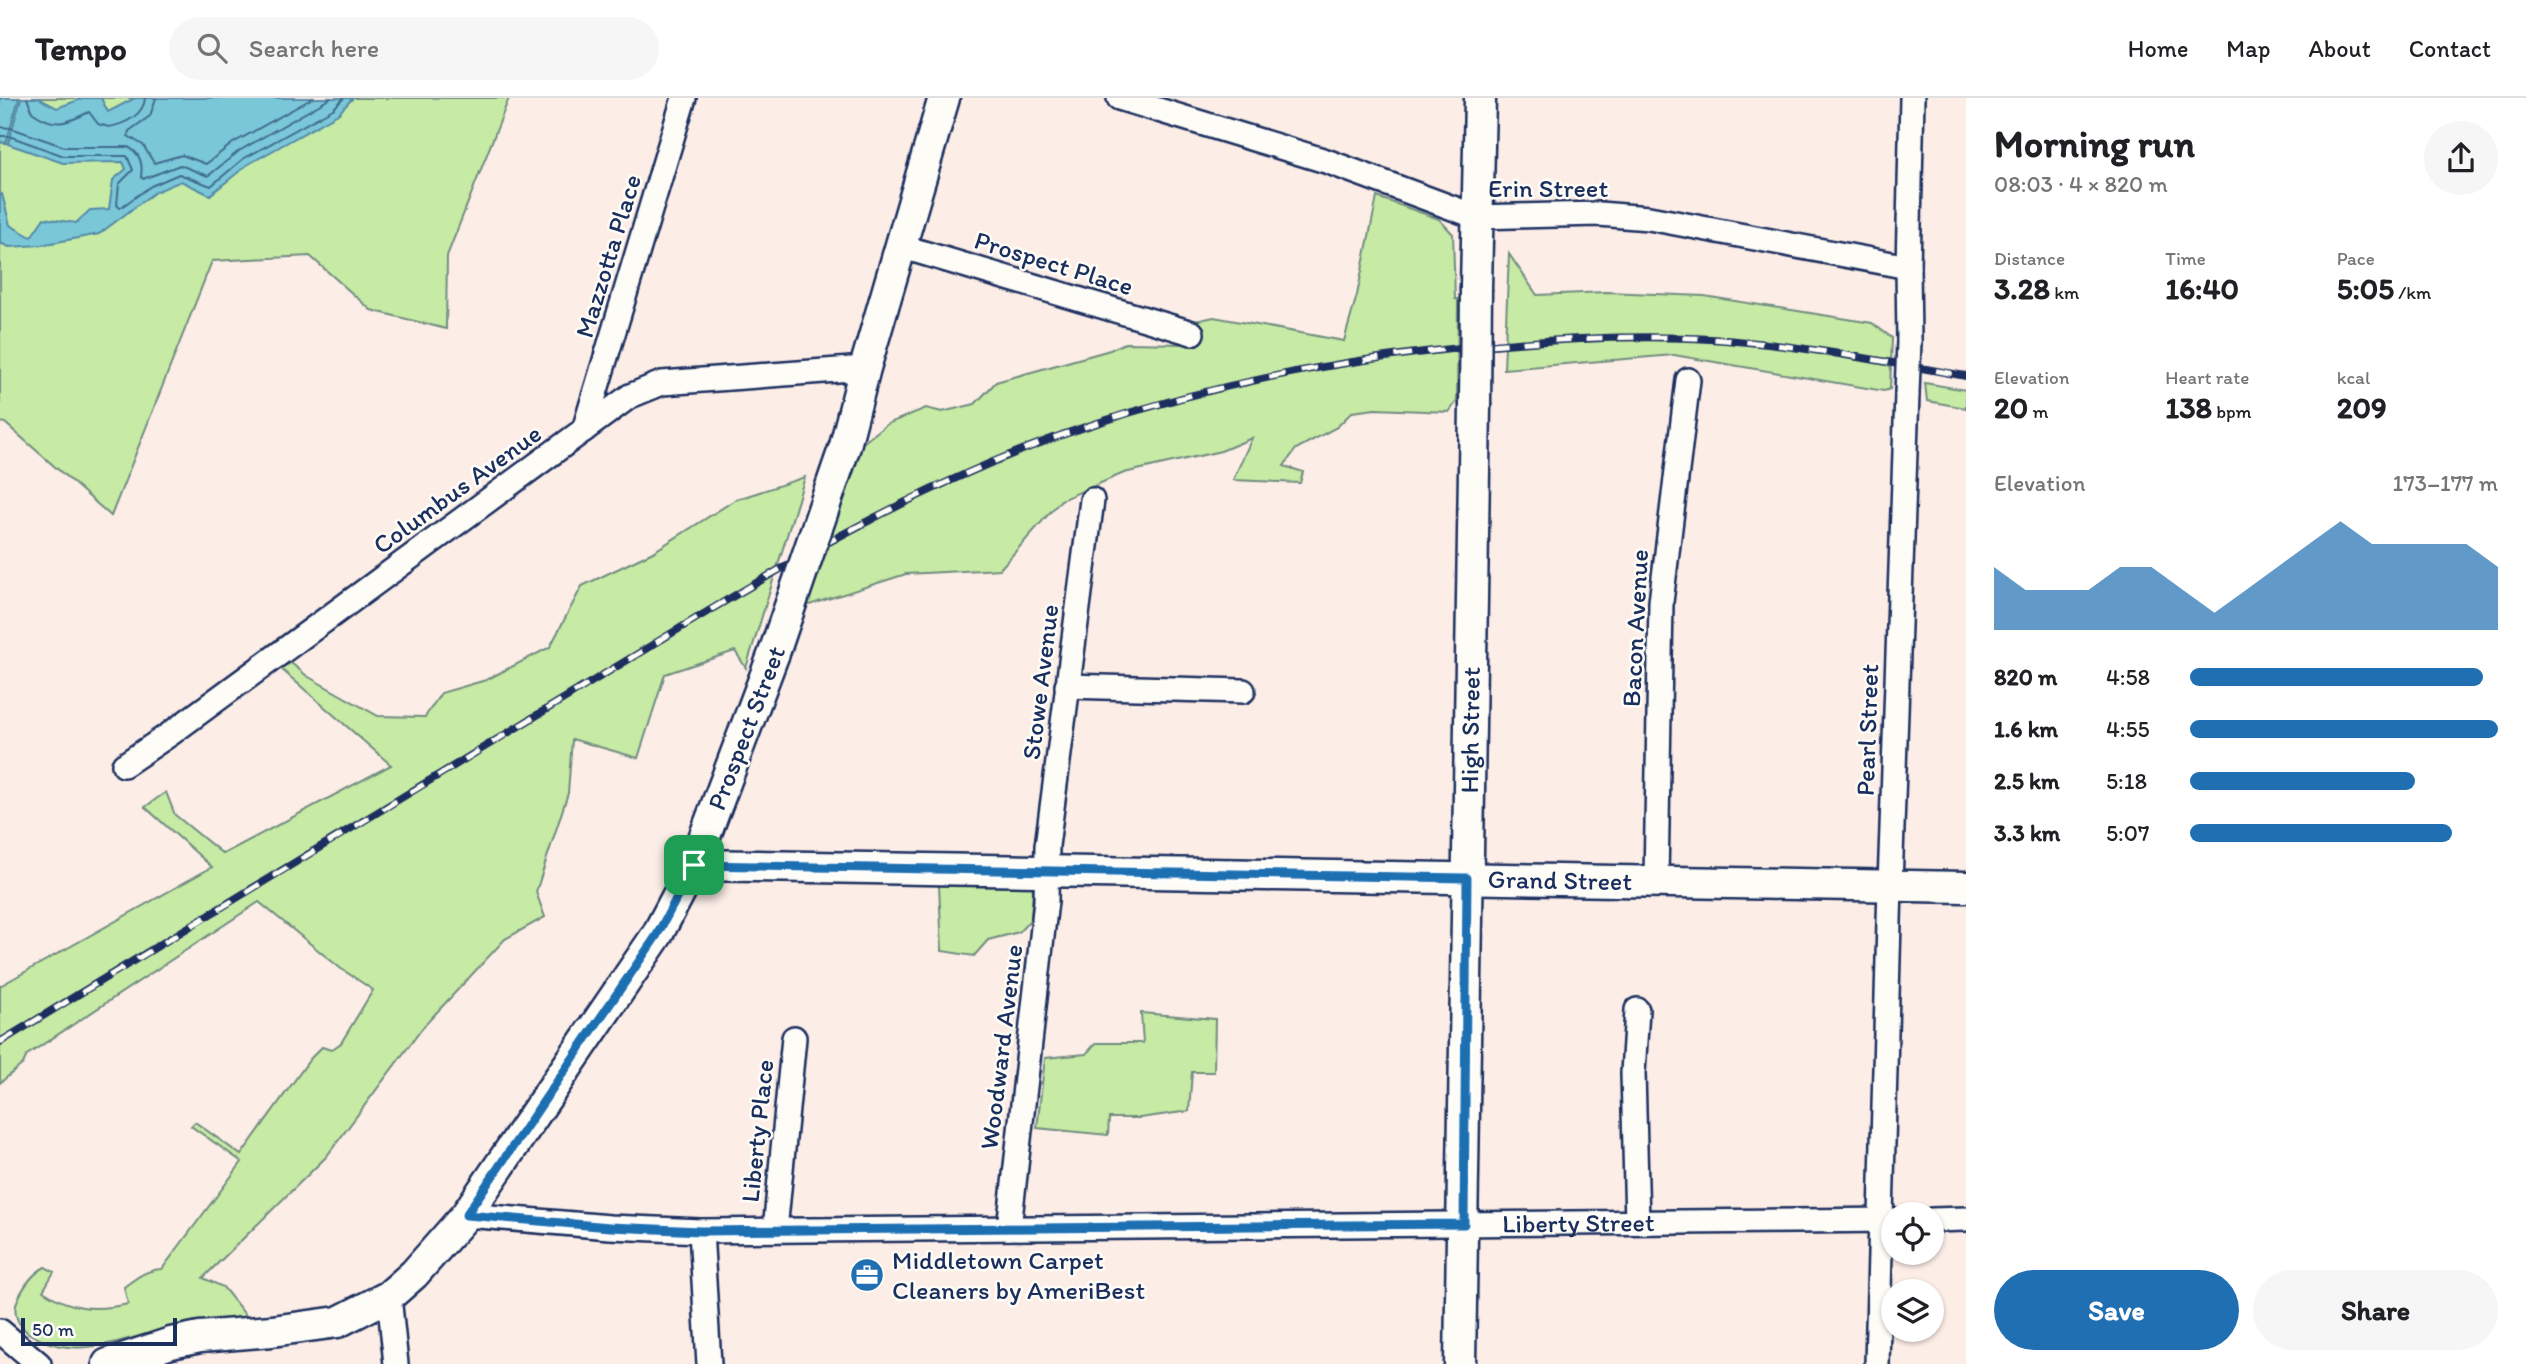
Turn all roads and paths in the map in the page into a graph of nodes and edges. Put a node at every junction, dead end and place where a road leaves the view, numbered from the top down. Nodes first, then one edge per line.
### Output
1 (684, 98) edge
2 (944, 98) edge
3 (1119, 98) edge
4 (1480, 98) edge
5 (1912, 98) edge
6 (1478, 217) junction
7 (900, 246) junction
8 (1908, 267) junction
9 (1192, 333) dead end
10 (865, 368) junction
11 (1688, 380) dead end
12 (584, 430) junction
13 (1092, 500) dead end
14 (1066, 686) junction
15 (1243, 691) dead end
16 (124, 765) dead end
17 (694, 865) junction
18 (1046, 872) junction
19 (1467, 878) junction
20 (1656, 880) junction
21 (1890, 885) junction
22 (1966, 887) edge
23 (1637, 1010) dead end
24 (794, 1038) dead end
25 (1887, 1202) edge
26 (466, 1215) junction
27 (1966, 1219) edge
28 (1881, 1220) edge
29 (1944, 1220) edge
30 (1637, 1222) junction
31 (1464, 1224) junction
32 (1009, 1228) junction
33 (775, 1230) junction
34 (701, 1231) junction
35 (1884, 1265) edge
36 (390, 1296) junction
37 (0, 1331) edge
38 (39, 1364) edge
39 (108, 1364) edge
40 (396, 1364) edge
41 (709, 1364) edge
42 (1460, 1364) edge
43 (1877, 1364) edge

1 - 12 street, Mazzotta Place
2 - 7 street, Prospect Street
3 - 6 street, Erin Street
4 - 6 street, High Street
5 - 8 street, Pearl Street
6 - 8 street, Erin Street
6 - 19 street, High Street, bridge
7 - 9 street, Prospect Place
7 - 10 street, Prospect Street
8 - 21 street, Pearl Street, bridge
10 - 12 street, Columbus Avenue
10 - 17 street, Prospect Street, bridge
11 - 20 street, Bacon Avenue
12 - 16 street, Columbus Avenue
13 - 14 street, Stowe Avenue
14 - 15 street
14 - 18 street, Stowe Avenue
17 - 18 street, Grand Street
17 - 26 street, Prospect Street
18 - 19 street, Grand Street
18 - 32 street, Woodward Avenue
19 - 20 street, Grand Street
19 - 31 street, High Street
20 - 21 street, Grand Street
21 - 22 street, Grand Street
21 - 25 street, Pearl Street
23 - 30 street
24 - 33 street, Liberty Place
26 - 34 street, Liberty Street
26 - 36 street, Prospect Street
27 - 29 street
28 - 30 street, Liberty Street
30 - 31 street, Liberty Street
31 - 32 street, Liberty Street
31 - 42 street, High Street
32 - 33 street, Liberty Street
33 - 34 street, Liberty Street
34 - 41 street
35 - 43 street, Pearl Street
36 - 39 street
36 - 40 street
37 - 38 street

